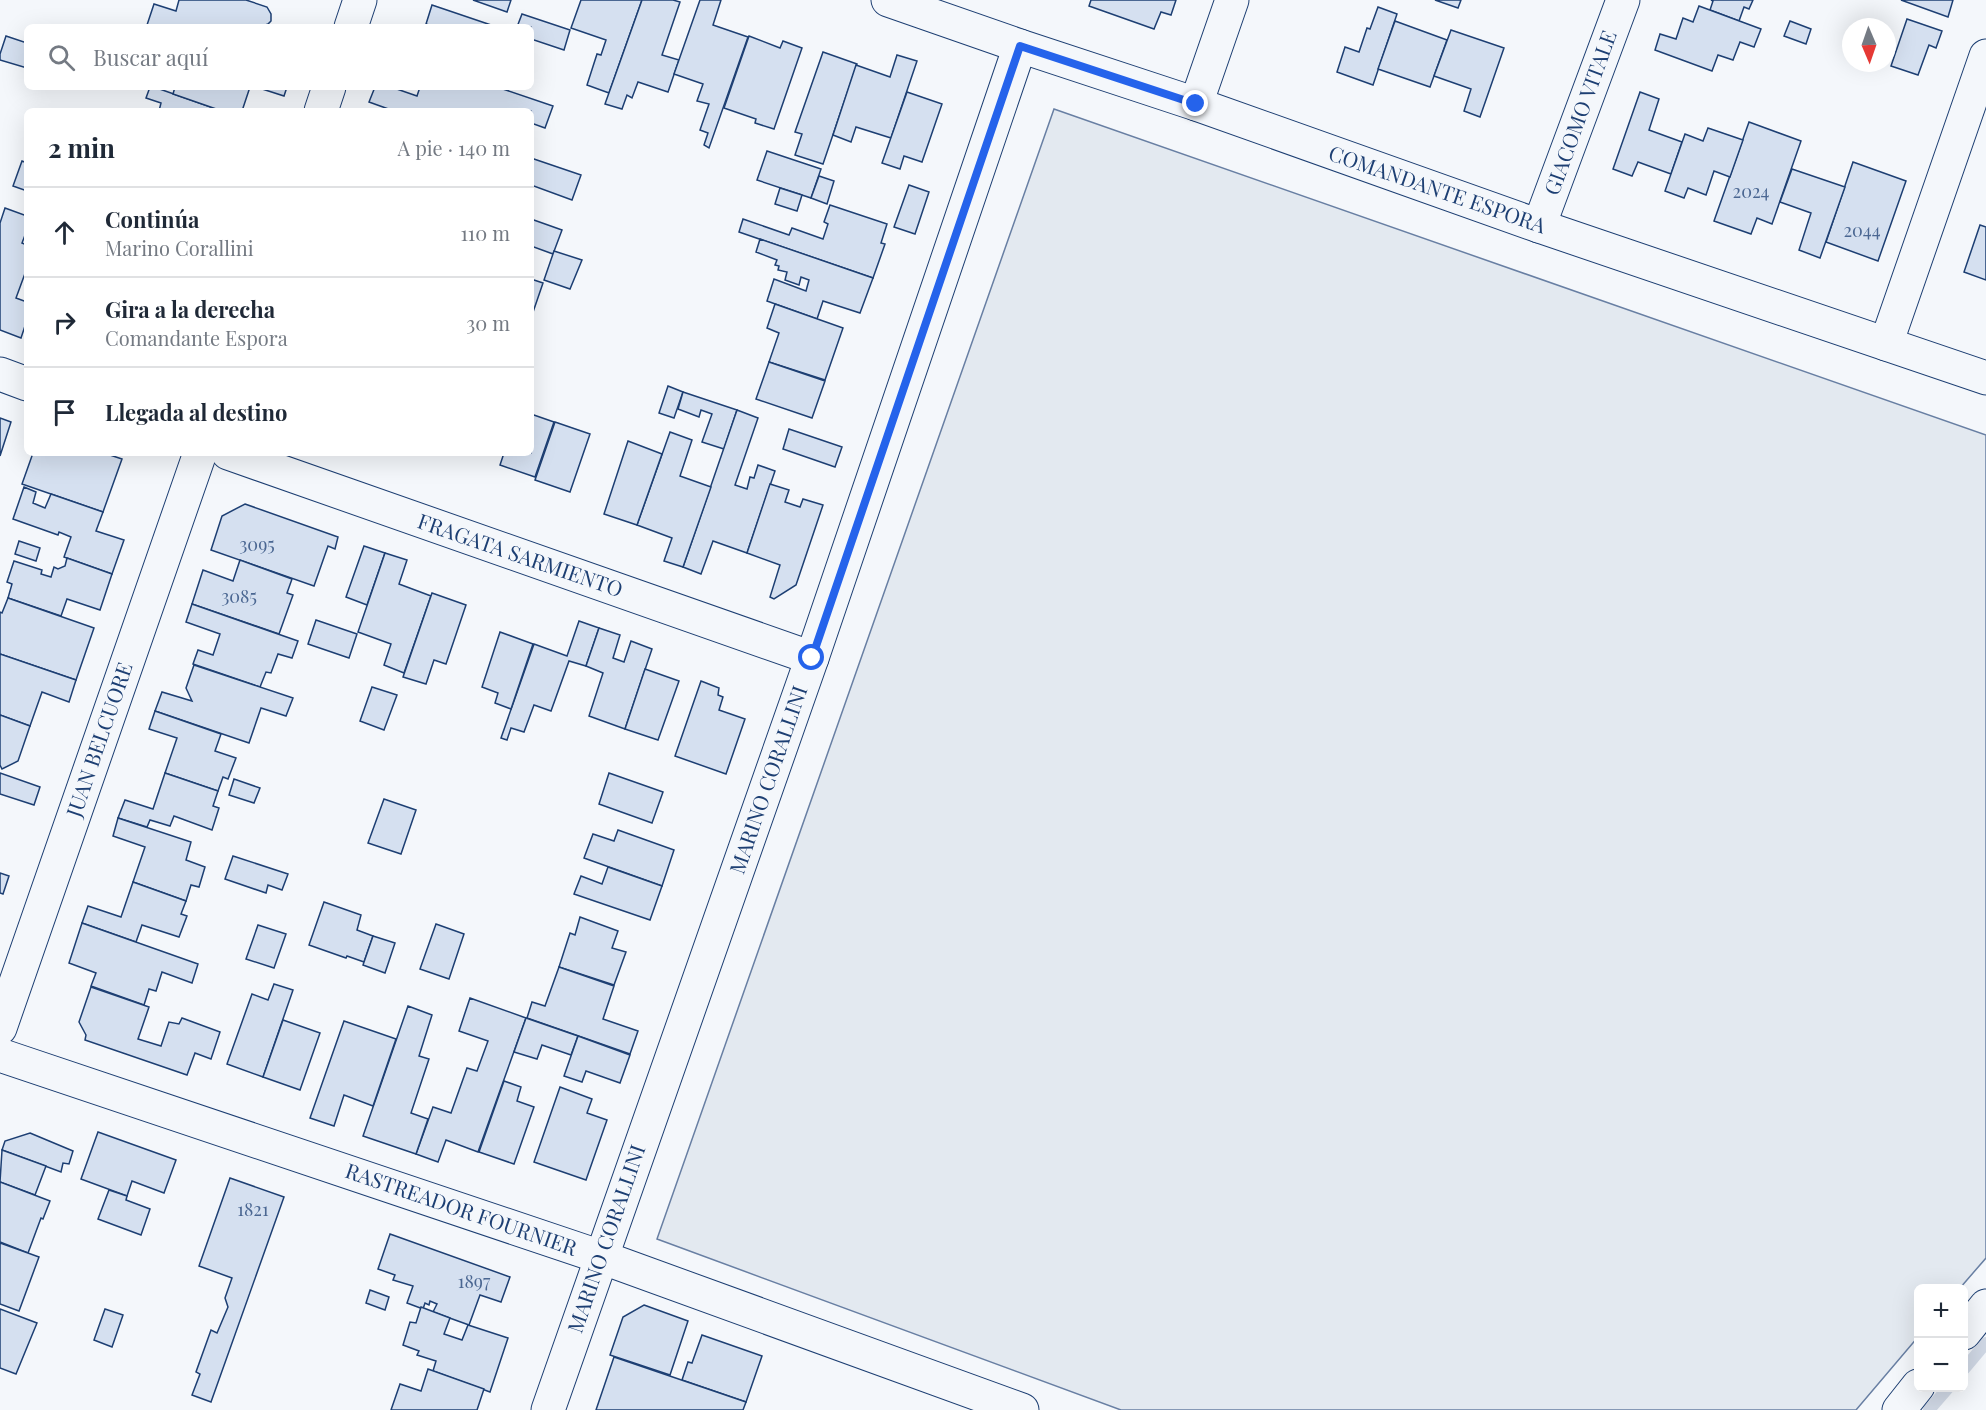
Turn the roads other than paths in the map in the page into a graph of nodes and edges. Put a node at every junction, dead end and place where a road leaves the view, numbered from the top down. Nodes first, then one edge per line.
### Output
1 (360, 0) edge
2 (888, 0) edge
3 (1232, 0) edge
4 (1623, 0) edge
5 (352, 24) edge
6 (1020, 46) junction
7 (1986, 56) edge
8 (328, 90) edge
9 (1196, 104) junction
10 (322, 108) edge
11 (1539, 226) junction
12 (1886, 344) junction
13 (0, 374) edge
14 (1986, 378) edge
15 (24, 383) edge
16 (199, 456) edge
17 (237, 456) edge
18 (812, 658) junction
19 (0, 1028) edge
20 (0, 1055) edge
21 (601, 1257) junction
22 (1986, 1306) edge
23 (1968, 1328) edge
24 (1914, 1391) edge
25 (548, 1410) edge
26 (1022, 1410) edge
27 (1899, 1410) edge

1 - 5 street
2 - 6 street, COMANDANTE ESPORA
3 - 9 street
4 - 11 street, GIACOMO VITALE
6 - 9 street, COMANDANTE ESPORA
6 - 18 street, MARINO CORALLINI
7 - 12 street
8 - 10 street
9 - 11 street, COMANDANTE ESPORA
11 - 12 street, COMANDANTE ESPORA
12 - 14 street, COMANDANTE ESPORA
13 - 15 street
16 - 19 street, JUAN BELCUORE
17 - 18 street, FRAGATA SARMIENTO
18 - 21 street, MARINO CORALLINI
20 - 21 street, RASTREADOR FOURNIER
21 - 25 street, MARINO CORALLINI
21 - 26 street, RASTREADOR FOURNIER
22 - 23 street
24 - 27 street

